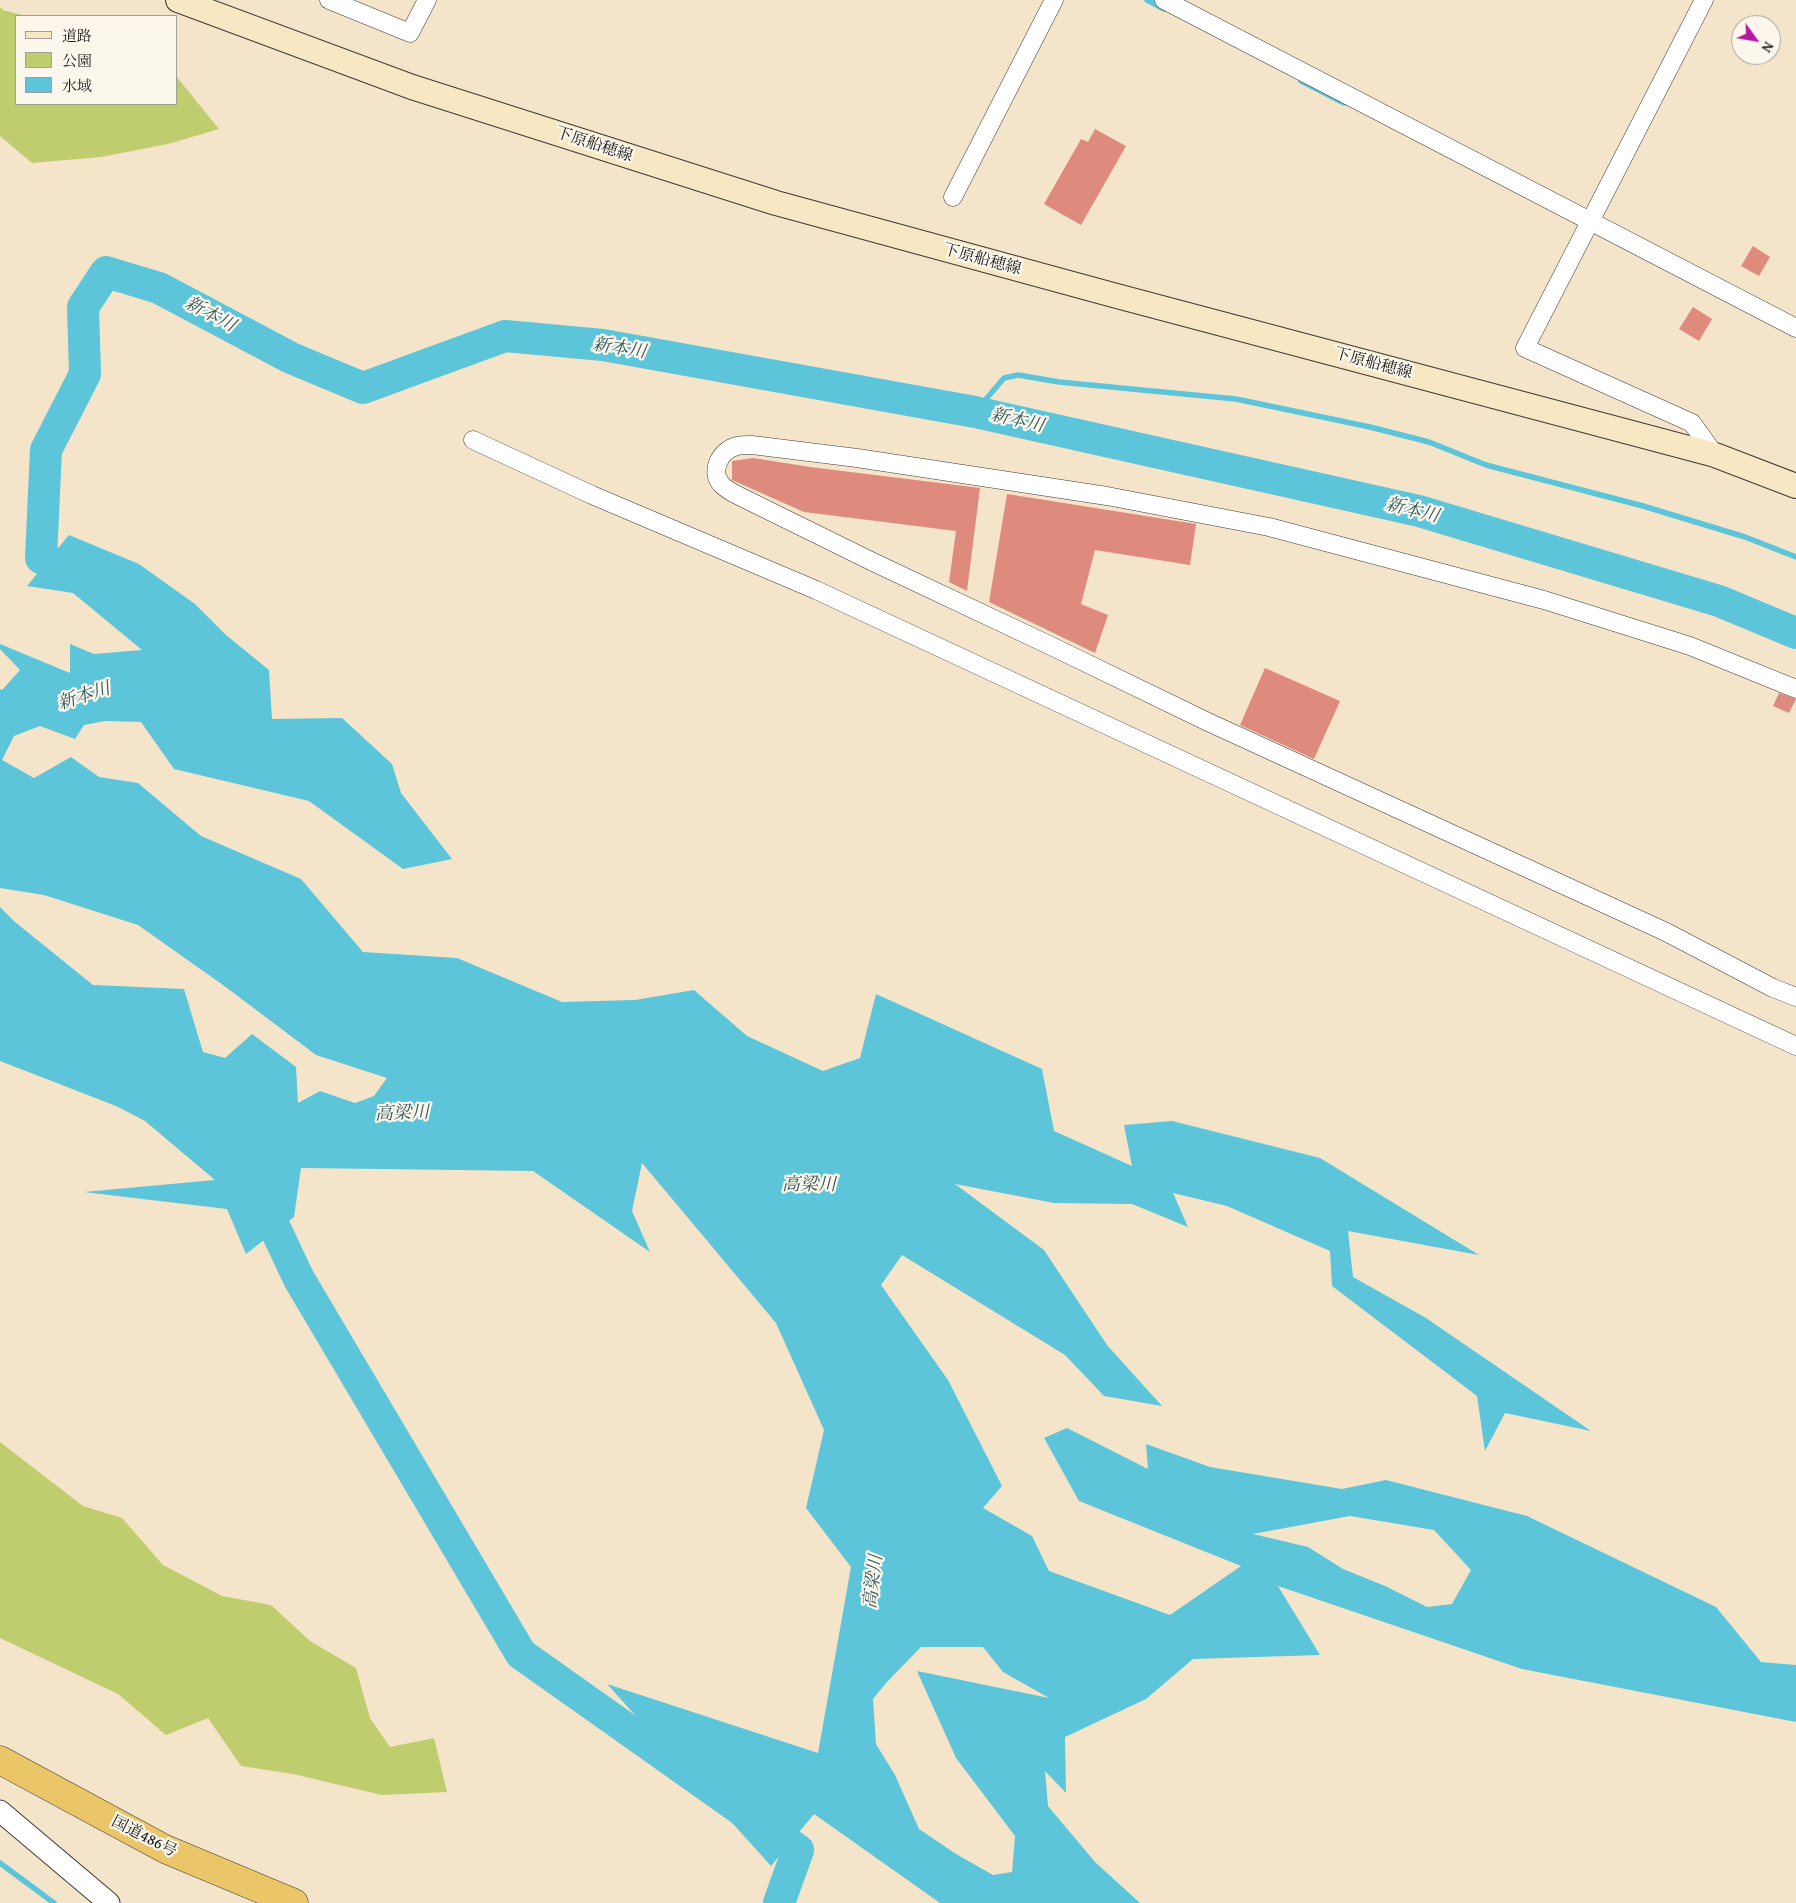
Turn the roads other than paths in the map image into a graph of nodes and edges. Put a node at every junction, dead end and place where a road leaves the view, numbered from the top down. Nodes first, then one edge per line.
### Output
1 (178, 0) edge
2 (329, 0) edge
3 (427, 0) edge
4 (1054, 0) edge
5 (1164, 0) edge
6 (1704, 0) edge
7 (953, 197) dead end
8 (1591, 222) junction
9 (1796, 328) edge
10 (473, 440) dead end
11 (1715, 455) junction
12 (1796, 486) edge
13 (1796, 689) edge
14 (1796, 997) edge
15 (1796, 1046) edge
16 (0, 1760) edge
17 (0, 1810) edge
18 (109, 1903) edge
19 (294, 1903) edge

1 - 11 main road, 下原船穂線
2 - 3 street
4 - 7 street
5 - 8 street
6 - 8 street
8 - 9 street
8 - 11 street
10 - 15 street
11 - 12 main road, 下原船穂線
13 - 14 street
16 - 19 highway, 国道486号
17 - 18 street

